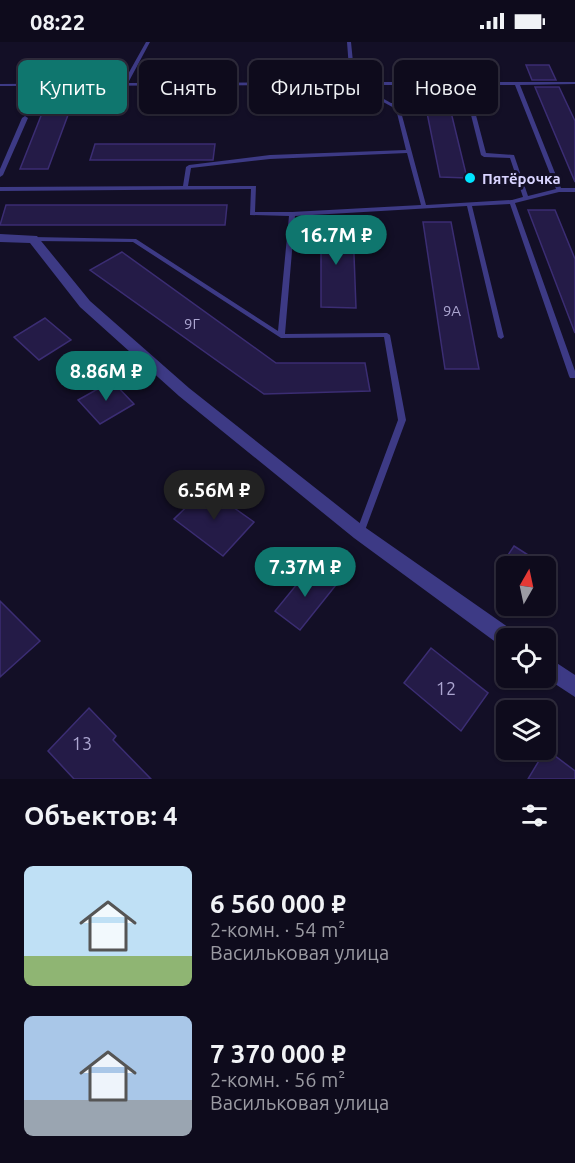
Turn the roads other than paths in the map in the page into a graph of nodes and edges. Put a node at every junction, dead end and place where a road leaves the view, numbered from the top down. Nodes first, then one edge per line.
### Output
1 (147, 42) edge
2 (349, 42) edge
3 (351, 60) edge
4 (127, 80) edge
5 (575, 82) edge
6 (498, 83) edge
7 (517, 83) junction
8 (127, 84) edge
9 (249, 84) edge
10 (0, 85) edge
11 (18, 85) edge
12 (382, 100) edge
13 (389, 104) junction
14 (394, 104) edge
15 (473, 114) edge
16 (25, 118) dead end
17 (409, 151) junction
18 (0, 175) edge
19 (185, 188) junction
20 (0, 189) edge
21 (559, 190) junction
22 (575, 190) edge
23 (526, 198) junction
24 (512, 202) junction
25 (469, 204) junction
26 (424, 207) junction
27 (292, 214) junction
28 (0, 238) edge
29 (33, 239) junction
30 (281, 336) junction
31 (501, 337) dead end
32 (573, 376) dead end
33 (360, 533) junction
34 (496, 630) edge
35 (556, 673) edge
36 (575, 687) edge

1 - 4 lane
2 - 3 lane
5 - 7 lane
6 - 7 lane
7 - 21 lane
8 - 9 lane
10 - 11 lane
12 - 13 lane
13 - 14 lane
13 - 17 lane
15 - 23 lane
16 - 18 lane
17 - 19 lane
17 - 26 lane
19 - 20 lane
19 - 27 lane
21 - 22 lane
21 - 23 lane
23 - 24 lane
24 - 25 lane
24 - 32 lane
25 - 26 lane
25 - 31 lane
26 - 27 lane
27 - 30 lane
28 - 29 street
29 - 30 lane
29 - 33 street
30 - 33 lane
33 - 34 street
35 - 36 street

